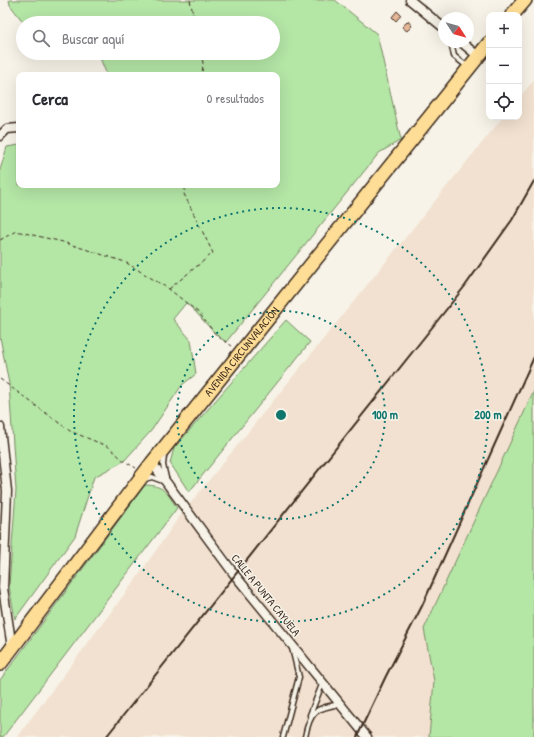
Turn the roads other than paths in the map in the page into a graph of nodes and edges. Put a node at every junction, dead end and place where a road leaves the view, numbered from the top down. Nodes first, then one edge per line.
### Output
1 (410, 0) edge
2 (525, 0) edge
3 (515, 12) edge
4 (438, 23) edge
5 (486, 47) edge
6 (452, 48) edge
7 (468, 48) edge
8 (478, 56) junction
9 (469, 68) junction
10 (16, 128) edge
11 (0, 136) edge
12 (0, 426) edge
13 (165, 447) junction
14 (145, 472) junction
15 (167, 483) junction
16 (291, 643) junction
17 (12, 648) junction
18 (0, 664) edge
19 (323, 682) junction
20 (341, 704) junction
21 (309, 719) junction
22 (283, 737) edge
23 (305, 737) edge
24 (367, 737) edge

1 - 4 street
2 - 3 highway
5 - 8 highway, AVENIDA CIRCUNVALACIÓN
6 - 9 lane
7 - 8 street
8 - 9 highway, AVENIDA CIRCUNVALACIÓN
9 - 13 highway, AVENIDA CIRCUNVALACIÓN
10 - 11 street
12 - 17 street
13 - 14 highway, AVENIDA CIRCUNVALACIÓN
13 - 15 lane
14 - 15 street, CALLE A PUNTA CAYUELA
14 - 15 lane
14 - 17 highway, AVENIDA CIRCUNVALACIÓN
15 - 16 street, CALLE A PUNTA CAYUELA
16 - 19 street, CALLE A PUNTA CAYUELA
16 - 22 lane
17 - 18 highway, AVENIDA CIRCUNVALACIÓN
19 - 20 street, CALLE A PUNTA CAYUELA
19 - 21 lane
20 - 21 lane
20 - 24 street, CALLE A PUNTA CAYUELA
21 - 23 lane

